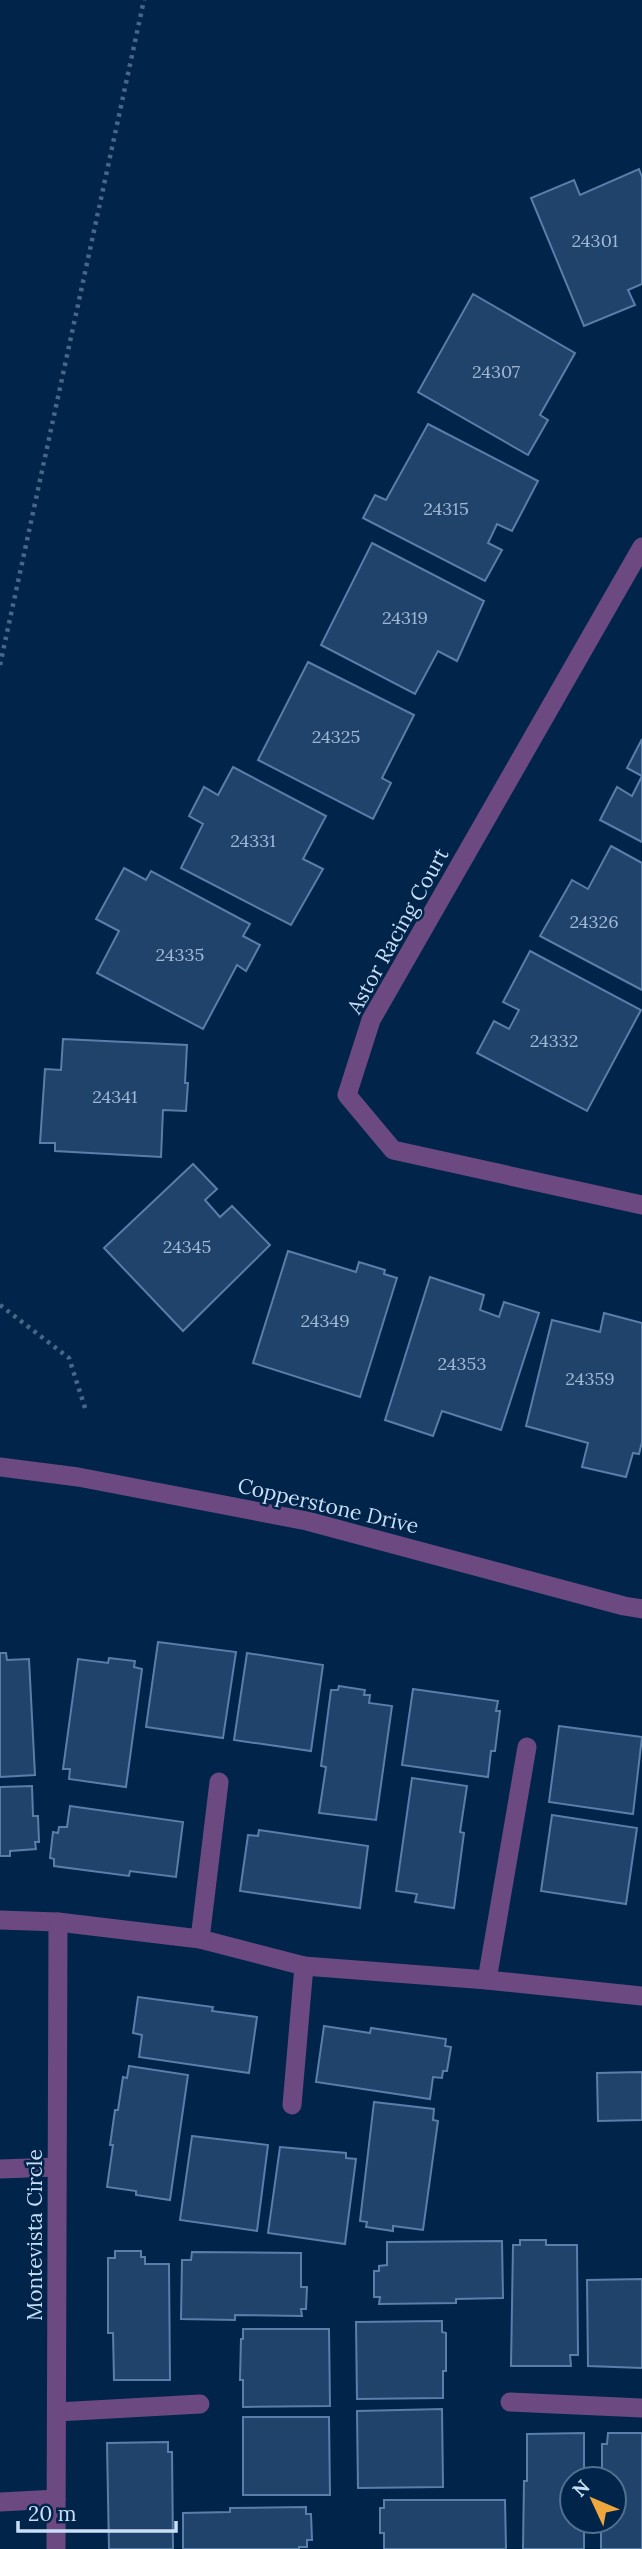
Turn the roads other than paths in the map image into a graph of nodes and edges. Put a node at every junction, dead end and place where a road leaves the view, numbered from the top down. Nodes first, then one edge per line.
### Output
1 (642, 547) edge
2 (642, 1205) edge
3 (0, 1467) edge
4 (642, 1609) edge
5 (527, 1747) dead end
6 (219, 1782) dead end
7 (0, 1920) edge
8 (58, 1922) junction
9 (200, 1940) junction
10 (304, 1966) junction
11 (487, 1980) junction
12 (642, 1997) edge
13 (292, 2105) dead end
14 (57, 2166) junction
15 (0, 2169) edge
16 (510, 2402) dead end
17 (200, 2404) dead end
18 (642, 2408) edge
19 (57, 2412) junction
20 (57, 2498) junction
21 (0, 2501) edge
22 (57, 2549) edge

1 - 2 street, Astor Racing Court
3 - 4 street, Copperstone Drive
5 - 11 street
6 - 9 street
7 - 8 street
8 - 9 street
8 - 14 street, Montevista Circle
9 - 10 street
10 - 11 street
10 - 13 street
11 - 12 street
14 - 15 street
14 - 19 street, Montevista Circle
16 - 18 street
17 - 19 street
19 - 20 street, Montevista Circle
20 - 21 street
20 - 22 street, Montevista Circle

